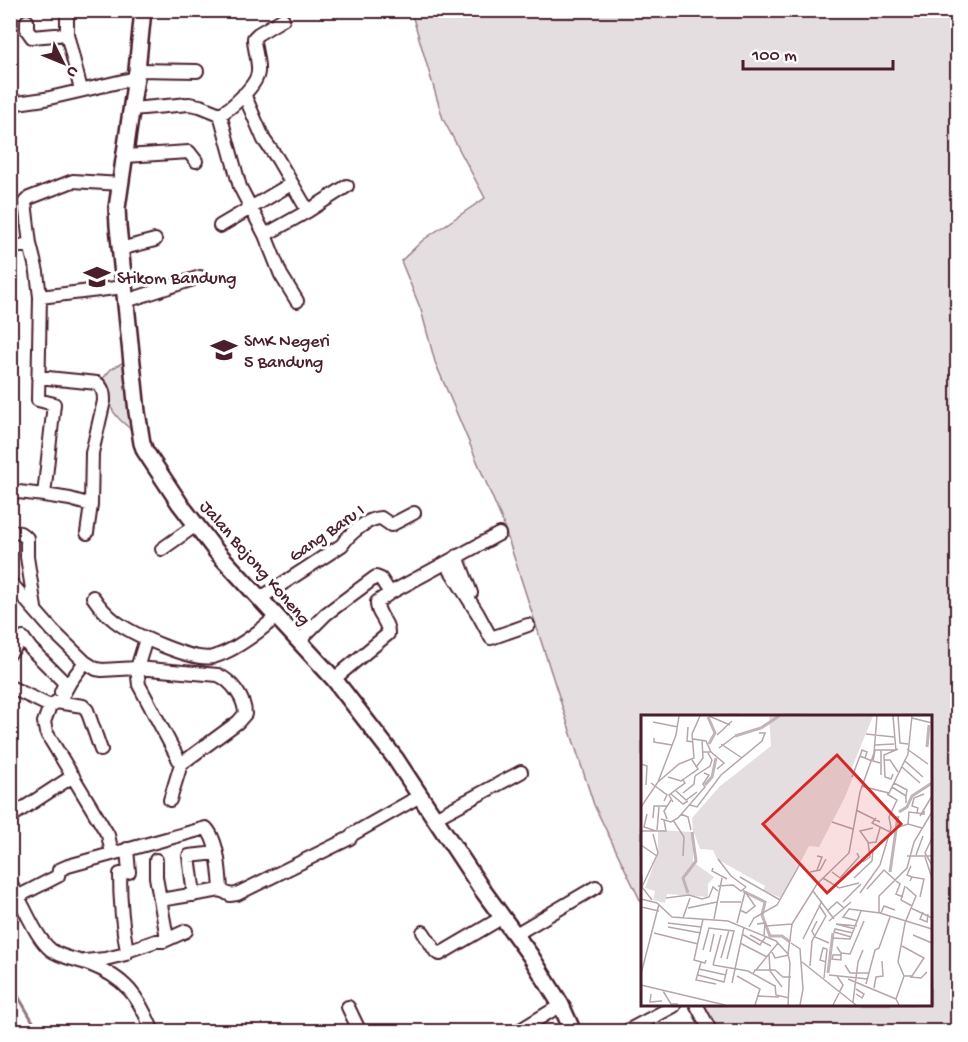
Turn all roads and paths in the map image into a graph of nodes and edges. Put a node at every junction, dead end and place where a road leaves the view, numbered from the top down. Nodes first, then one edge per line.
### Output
1 (67, 10) edge
2 (142, 10) edge
3 (283, 19) dead end
4 (27, 21) dead end
5 (67, 34) junction
6 (197, 71) dead end
7 (137, 74) junction
8 (81, 90) junction
9 (244, 94) junction
10 (10, 104) edge
11 (132, 109) junction
12 (220, 114) junction
13 (125, 156) junction
14 (196, 161) dead end
15 (121, 184) junction
16 (347, 186) dead end
17 (286, 187) dead end
18 (251, 208) junction
19 (308, 211) junction
20 (220, 226) dead end
21 (265, 235) junction
22 (155, 240) dead end
23 (30, 244) junction
24 (10, 248) edge
25 (120, 249) junction
26 (200, 277) dead end
27 (125, 294) junction
28 (40, 297) junction
29 (297, 301) dead end
30 (38, 377) junction
31 (10, 491) edge
32 (44, 495) junction
33 (92, 505) junction
34 (414, 513) dead end
35 (196, 525) junction
36 (10, 531) edge
37 (87, 533) dead end
38 (499, 534) dead end
39 (162, 549) dead end
40 (457, 556) junction
41 (446, 563) junction
42 (10, 582) edge
43 (390, 593) junction
44 (93, 597) dead end
45 (259, 599) junction
46 (36, 609) junction
47 (478, 614) junction
48 (271, 618) junction
49 (528, 625) dead end
50 (297, 638) junction
51 (146, 639) junction
52 (11, 652) edge
53 (86, 663) junction
54 (137, 668) junction
55 (334, 679) junction
56 (10, 687) edge
57 (55, 703) junction
58 (101, 750) dead end
59 (180, 764) junction
60 (521, 772) dead end
61 (73, 776) junction
62 (420, 796) junction
63 (170, 800) dead end
64 (10, 817) edge
65 (435, 818) junction
66 (127, 849) junction
67 (112, 853) junction
68 (216, 853) junction
69 (156, 860) dead end
70 (10, 883) edge
71 (596, 887) dead end
72 (221, 890) junction
73 (194, 895) junction
74 (19, 896) junction
75 (160, 900) junction
76 (503, 917) junction
77 (186, 931) dead end
78 (423, 932) dead end
79 (516, 934) junction
80 (167, 938) junction
81 (127, 951) junction
82 (81, 962) junction
83 (561, 1005) junction
84 (674, 1006) edge
85 (697, 1006) edge
86 (348, 1007) dead end
87 (153, 1032) edge
88 (360, 1032) edge
89 (517, 1032) edge
90 (573, 1032) edge
91 (626, 1032) edge
92 (711, 1032) edge

1 - 5 street
2 - 7 street, Jalan Bojong Koneng
3 - 9 street
4 - 5 street
5 - 8 street
6 - 7 street
7 - 8 street
7 - 11 street, Jalan Bojong Koneng
8 - 10 street
9 - 12 street
9 - 19 street
11 - 12 street
11 - 13 street, Jalan Bojong Koneng
12 - 18 street
13 - 14 street
13 - 15 street, Jalan Bojong Koneng
15 - 23 street
15 - 25 street, Jalan Bojong Koneng
16 - 19 street
17 - 18 street
18 - 20 street
18 - 21 street
19 - 21 street
21 - 29 street
22 - 25 street
23 - 24 street
23 - 28 street
25 - 27 street, Jalan Bojong Koneng
26 - 27 street
27 - 28 street
27 - 35 street, Jalan Bojong Koneng
28 - 30 street
30 - 32 street
30 - 33 street
31 - 32 street
32 - 33 street
33 - 37 street
34 - 45 street, Gang Baru I
35 - 39 street
35 - 45 street, Jalan Bojong Koneng
36 - 46 street
38 - 40 street
40 - 41 street
40 - 47 street
41 - 43 street
41 - 47 street
42 - 46 street
43 - 50 street
43 - 55 street
44 - 51 street
45 - 48 street, Jalan Bojong Koneng
46 - 53 street
47 - 49 street
48 - 50 street, Jalan Bojong Koneng
48 - 51 street
50 - 55 street, Jalan Bojong Koneng
51 - 54 street
52 - 57 street
53 - 54 street
53 - 57 street
54 - 59 street
54 - 59 street
55 - 62 street, Jalan Bojong Koneng
56 - 57 street
57 - 58 street
57 - 61 street
59 - 63 street
60 - 65 street
61 - 64 street
61 - 67 street
62 - 65 street, Jalan Bojong Koneng
62 - 72 street
65 - 76 street, Jalan Bojong Koneng
66 - 67 street
66 - 68 street
66 - 81 street
67 - 74 street
68 - 72 street
68 - 73 street
69 - 75 street
70 - 74 street
71 - 79 street
72 - 73 street
73 - 75 street
74 - 82 street
75 - 80 street
76 - 78 street
76 - 79 street, Jalan Bojong Koneng
77 - 80 street
79 - 83 street, Jalan Bojong Koneng
80 - 81 street
81 - 82 street
82 - 87 street
83 - 89 street
83 - 90 street, Jalan Bojong Koneng
84 - 91 street
85 - 92 street
86 - 88 street

